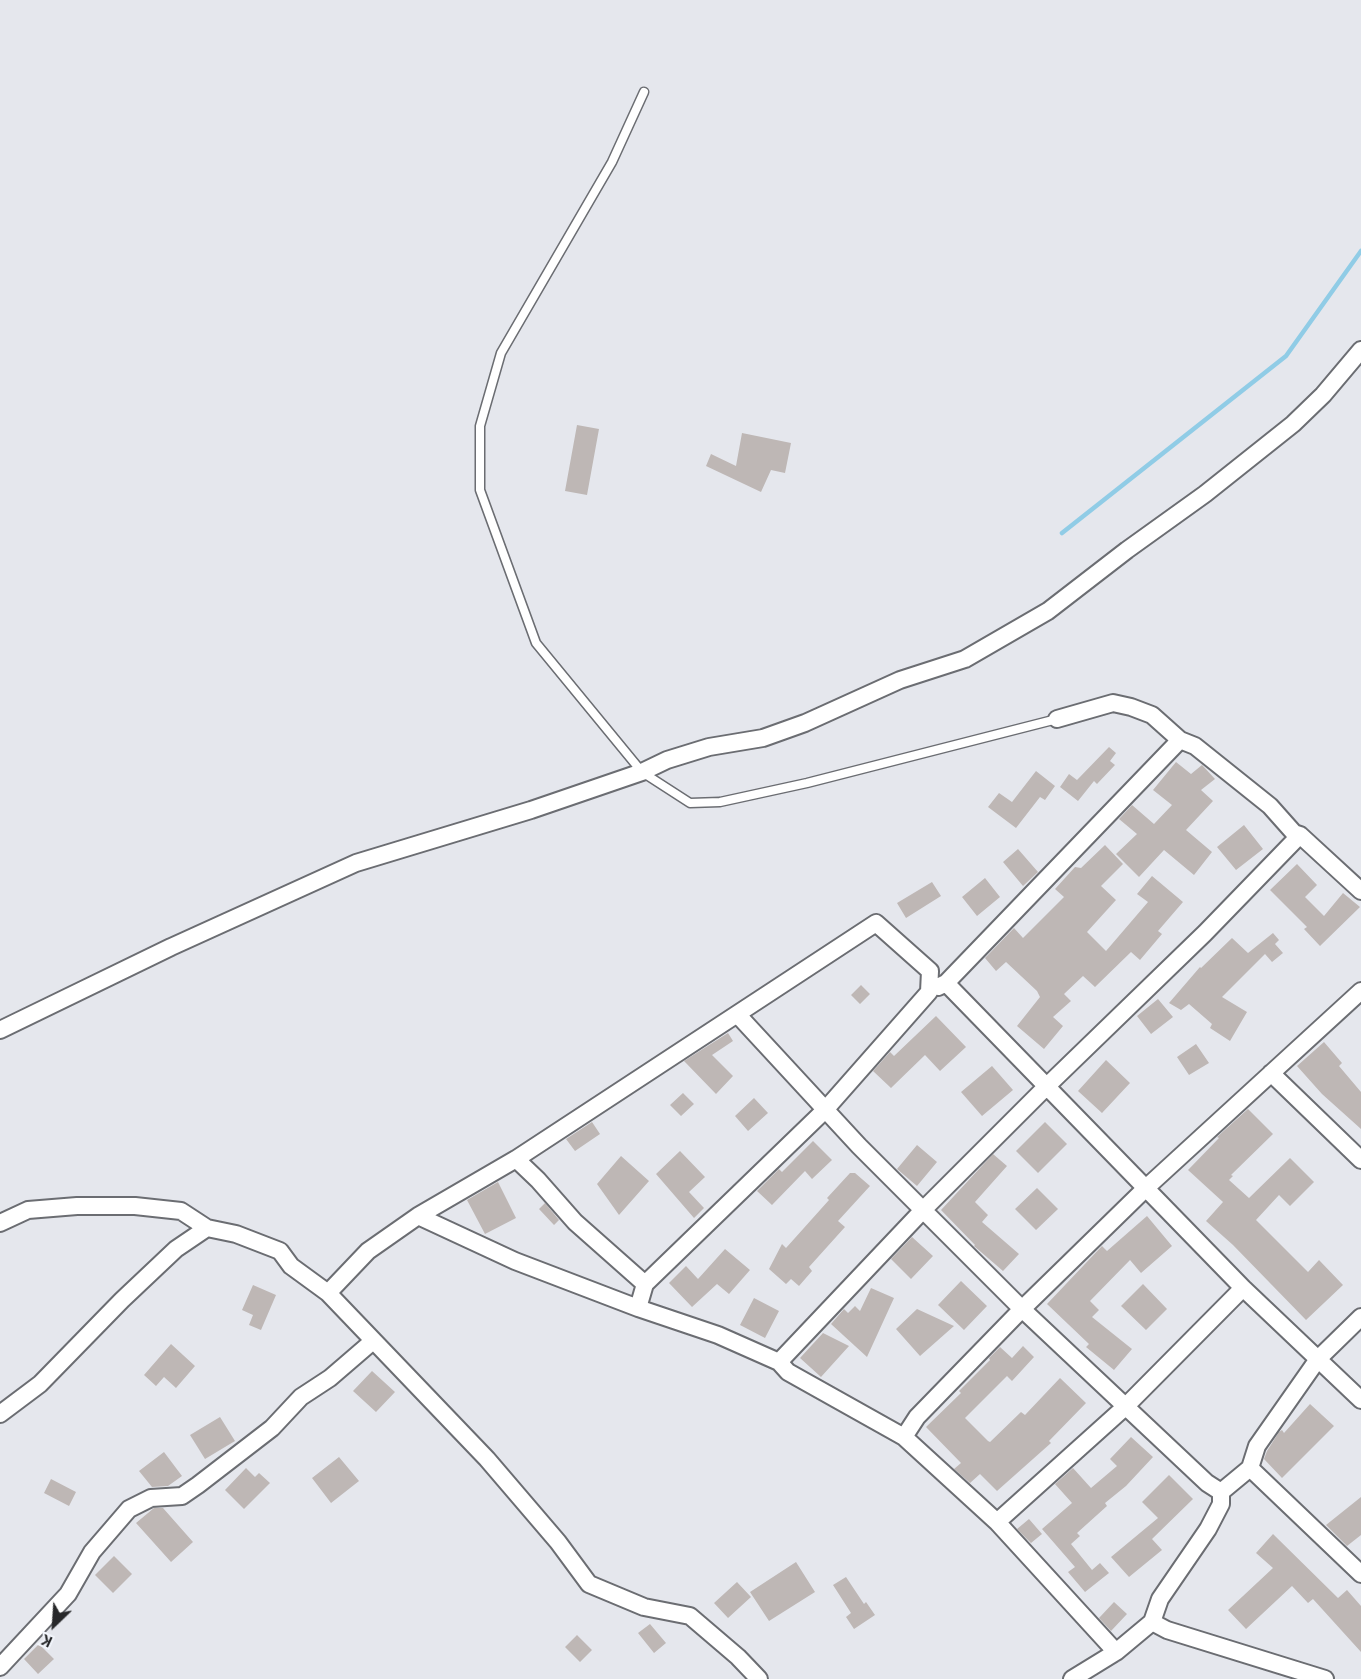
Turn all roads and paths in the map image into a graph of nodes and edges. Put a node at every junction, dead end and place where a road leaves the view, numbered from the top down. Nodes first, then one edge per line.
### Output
1 (644, 92) dead end
2 (1361, 350) edge
3 (1057, 719) joint
4 (1180, 740) junction
5 (642, 772) junction
6 (1300, 835) junction
7 (1361, 891) edge
8 (946, 983) junction
9 (1361, 991) edge
10 (929, 992) junction
11 (737, 1014) junction
12 (0, 1030) edge
13 (1270, 1073) junction
14 (1047, 1086) junction
15 (825, 1110) junction
16 (516, 1159) junction
17 (1361, 1160) edge
18 (1147, 1187) junction
19 (922, 1210) junction
20 (418, 1216) junction
21 (0, 1223) edge
22 (207, 1228) junction
23 (645, 1284) junction
24 (1243, 1288) junction
25 (328, 1293) junction
26 (638, 1308) junction
27 (1022, 1309) junction
28 (1361, 1317) edge
29 (374, 1341) junction
30 (1318, 1359) junction
31 (779, 1362) junction
32 (1361, 1400) edge
33 (1125, 1407) junction
34 (0, 1414) edge
35 (904, 1437) junction
36 (1250, 1467) junction
37 (1221, 1492) junction
38 (997, 1522) junction
39 (1361, 1574) edge
40 (1152, 1622) junction
41 (1116, 1652) junction
42 (0, 1667) edge
43 (759, 1679) edge
44 (1072, 1679) edge
45 (1325, 1679) edge

1 - 5 lane
2 - 5 street
3 - 4 street
3 - 5 lane
4 - 6 street
4 - 8 street
5 - 12 street
6 - 7 street
6 - 14 street
8 - 10 street
8 - 14 street
9 - 13 street
10 - 11 street
10 - 15 street
11 - 15 street
11 - 16 street
13 - 17 street
13 - 18 street
14 - 18 street
14 - 19 street
15 - 19 street
15 - 23 street
16 - 20 street
16 - 23 street
18 - 24 street
18 - 27 street
19 - 27 street
19 - 31 street
20 - 25 street
20 - 26 street
21 - 22 street
22 - 25 street
22 - 34 street
23 - 26 street
24 - 30 street
24 - 33 street
25 - 29 street
26 - 31 street
27 - 33 street
27 - 35 street
28 - 30 street
29 - 42 street
29 - 43 street
30 - 32 street
30 - 36 street
31 - 35 street
33 - 37 street
33 - 38 street
35 - 38 street
36 - 37 street
36 - 39 street
37 - 40 street
38 - 41 street
40 - 41 street
40 - 45 street
41 - 44 street

